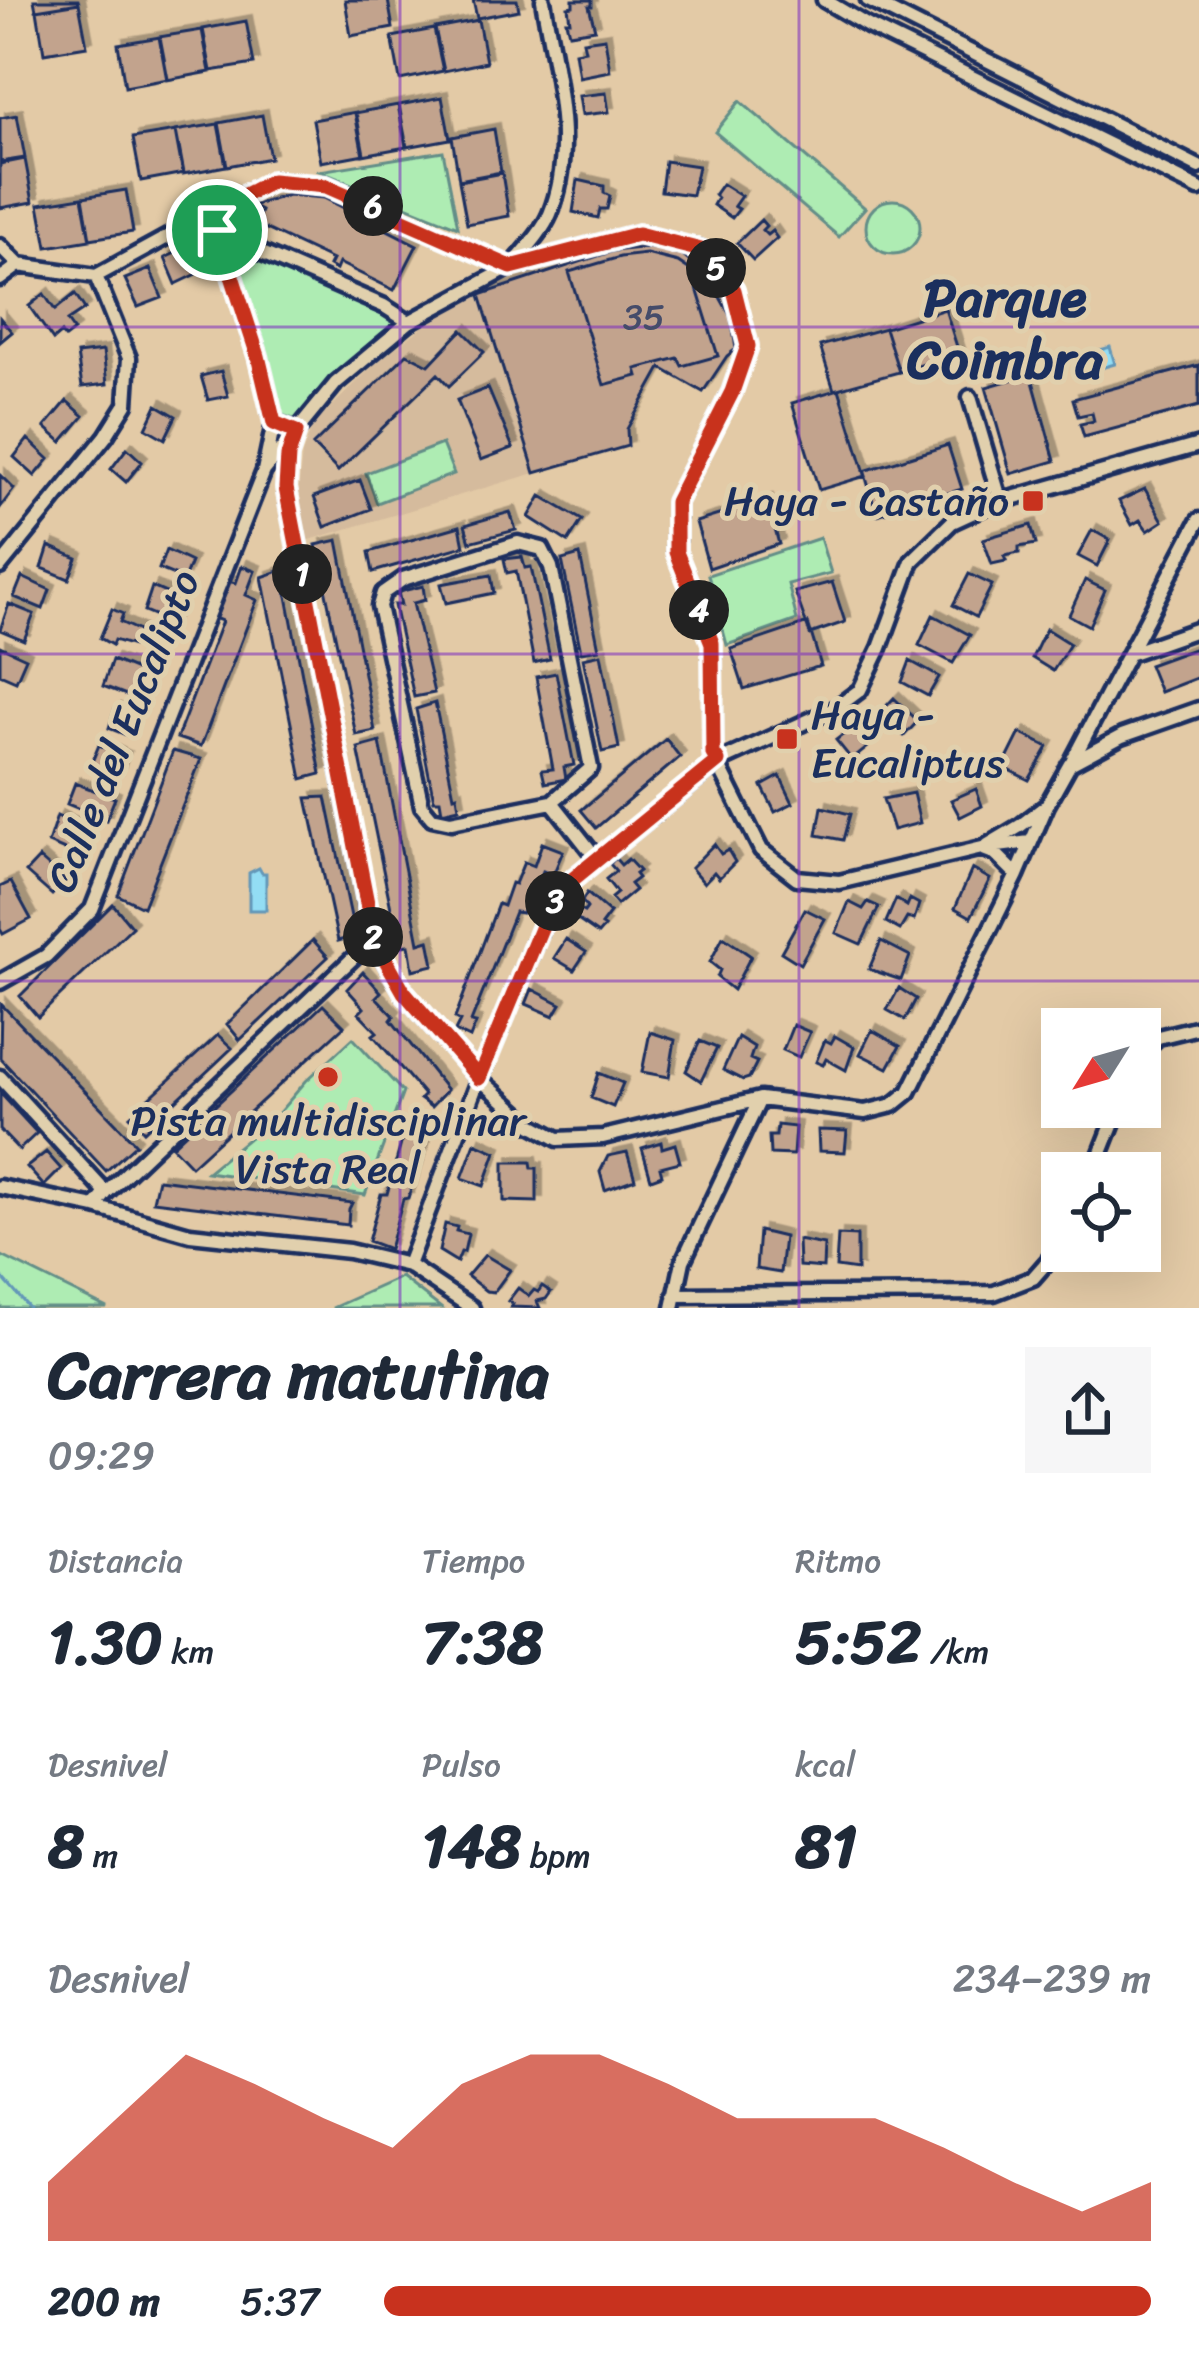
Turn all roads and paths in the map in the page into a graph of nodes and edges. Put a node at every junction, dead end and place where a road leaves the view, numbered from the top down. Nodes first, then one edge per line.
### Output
1 (543, 0) edge
2 (824, 0) edge
3 (868, 0) edge
4 (1199, 167) edge
5 (1199, 189) edge
6 (217, 230) junction
7 (0, 246) edge
8 (19, 265) junction
9 (511, 267) junction
10 (96, 277) junction
11 (0, 279) edge
12 (410, 322) junction
13 (970, 397) dead end
14 (274, 423) junction
15 (296, 432) junction
16 (1198, 448) edge
17 (261, 477) junction
18 (286, 488) junction
19 (1001, 502) junction
20 (1199, 520) edge
21 (0, 567) edge
22 (1199, 629) edge
23 (1130, 653) junction
24 (1199, 709) edge
25 (1098, 713) junction
26 (1122, 736) junction
27 (718, 761) junction
28 (1070, 764) junction
29 (552, 802) junction
30 (1047, 805) junction
31 (1030, 842) junction
32 (982, 848) junction
33 (597, 860) junction
34 (1017, 875) junction
35 (374, 939) junction
36 (1, 978) edge
37 (1199, 1027) edge
38 (1161, 1036) edge
39 (0, 1077) edge
40 (479, 1078) junction
41 (760, 1099) junction
42 (0, 1187) edge
43 (106, 1192) junction
44 (94, 1207) junction
45 (408, 1265) junction
46 (1041, 1269) edge
47 (674, 1302) edge
48 (472, 1308) edge

1 - 9 street
2 - 5 street
3 - 4 street
6 - 9 street
6 - 10 street
6 - 12 street
6 - 14 street
7 - 8 street
8 - 10 street
8 - 11 street
9 - 12 street
9 - 27 street
10 - 21 street
12 - 15 street
13 - 19 street
14 - 15 street
14 - 17 street
15 - 17 street
15 - 18 street
16 - 19 street
17 - 18 street
17 - 36 street, Calle del Eucalipto
18 - 35 street
19 - 27 street
20 - 23 street
22 - 23 street
23 - 25 street
24 - 26 street
25 - 26 street
25 - 28 street
26 - 28 street
27 - 32 street
27 - 33 street
28 - 30 street
29 - 29 street
29 - 33 street
30 - 31 street
30 - 32 street
31 - 32 street
31 - 34 street
32 - 34 street
33 - 40 street
34 - 41 street
35 - 40 street
35 - 43 street
37 - 38 street
39 - 43 street
40 - 41 street
40 - 45 street
41 - 47 street
42 - 44 street
43 - 44 street
44 - 45 street
45 - 48 street
46 - 47 street

